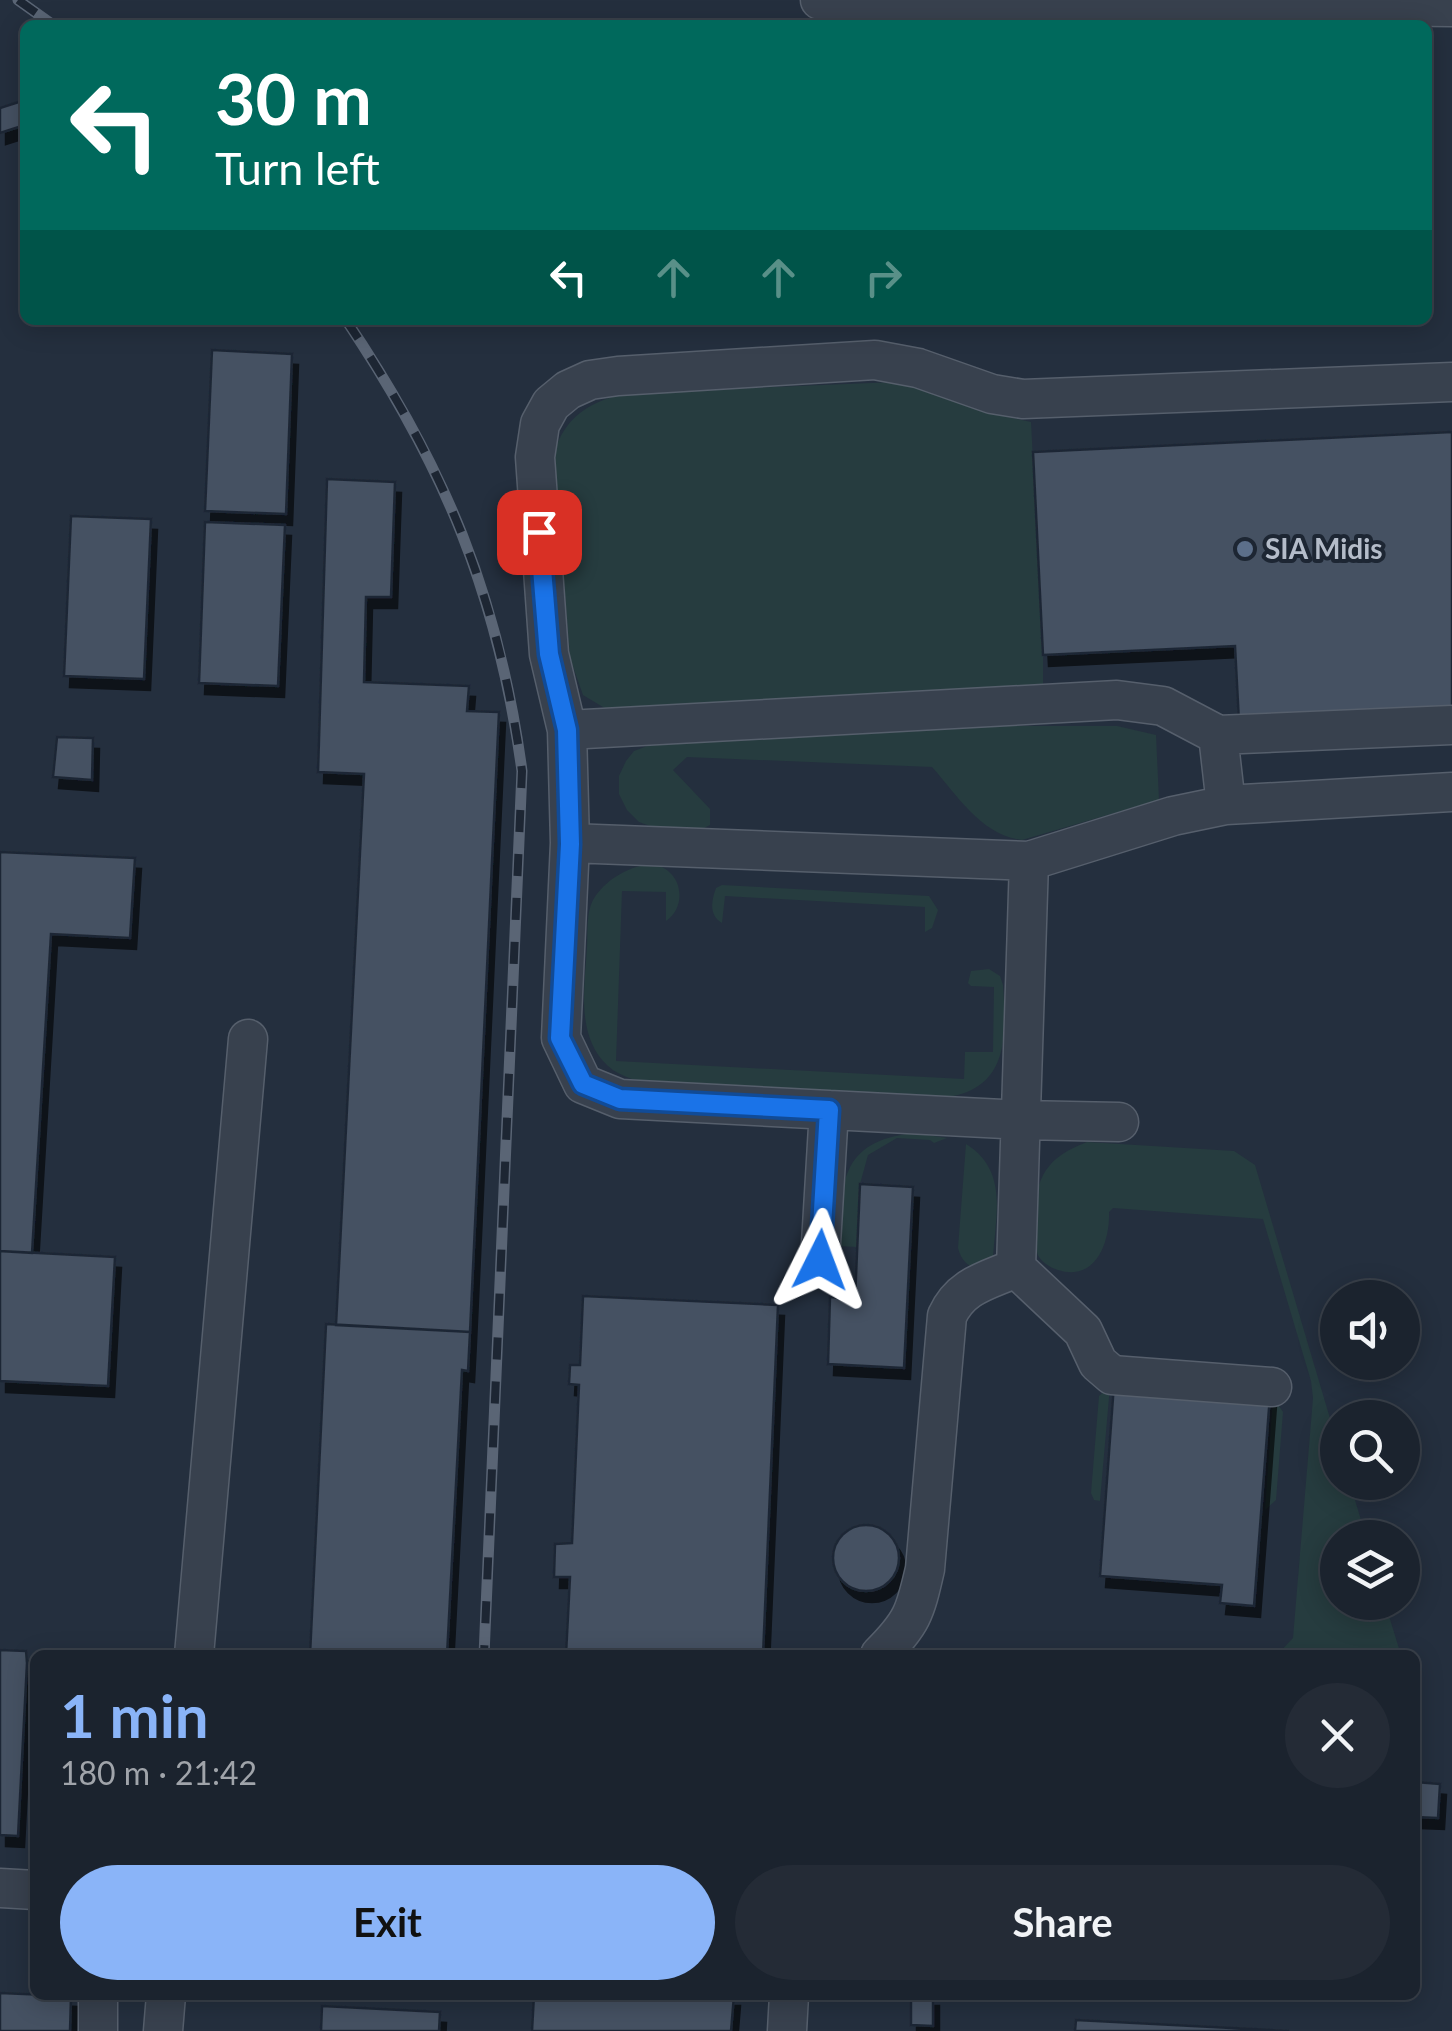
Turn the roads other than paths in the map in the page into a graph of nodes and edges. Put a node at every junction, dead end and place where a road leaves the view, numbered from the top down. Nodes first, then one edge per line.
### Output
1 (820, 0) edge
2 (1452, 7) edge
3 (1452, 382) edge
4 (1452, 725) edge
5 (567, 730) junction
6 (1218, 735) junction
7 (1452, 792) edge
8 (1226, 806) junction
9 (570, 844) junction
10 (1029, 861) junction
11 (248, 1038) dead end
12 (829, 1110) junction
13 (1021, 1120) junction
14 (1118, 1122) dead end
15 (820, 1260) dead end
16 (1016, 1268) junction
17 (1272, 1387) dead end
18 (194, 1650) edge
19 (885, 1650) edge
20 (0, 1888) edge
21 (30, 1890) edge
22 (98, 2000) edge
23 (166, 2000) edge
24 (789, 2000) edge
25 (98, 2031) edge
26 (163, 2031) edge
27 (788, 2031) edge

1 - 2 street
3 - 5 street
4 - 6 street
5 - 6 street
5 - 9 street
6 - 8 street
7 - 8 street
8 - 10 street
9 - 10 street
9 - 12 street
10 - 13 street
11 - 18 street
12 - 13 street
12 - 15 street
13 - 14 street
13 - 16 street
16 - 17 street
16 - 19 street
20 - 21 street
22 - 25 street
23 - 26 street
24 - 27 street

